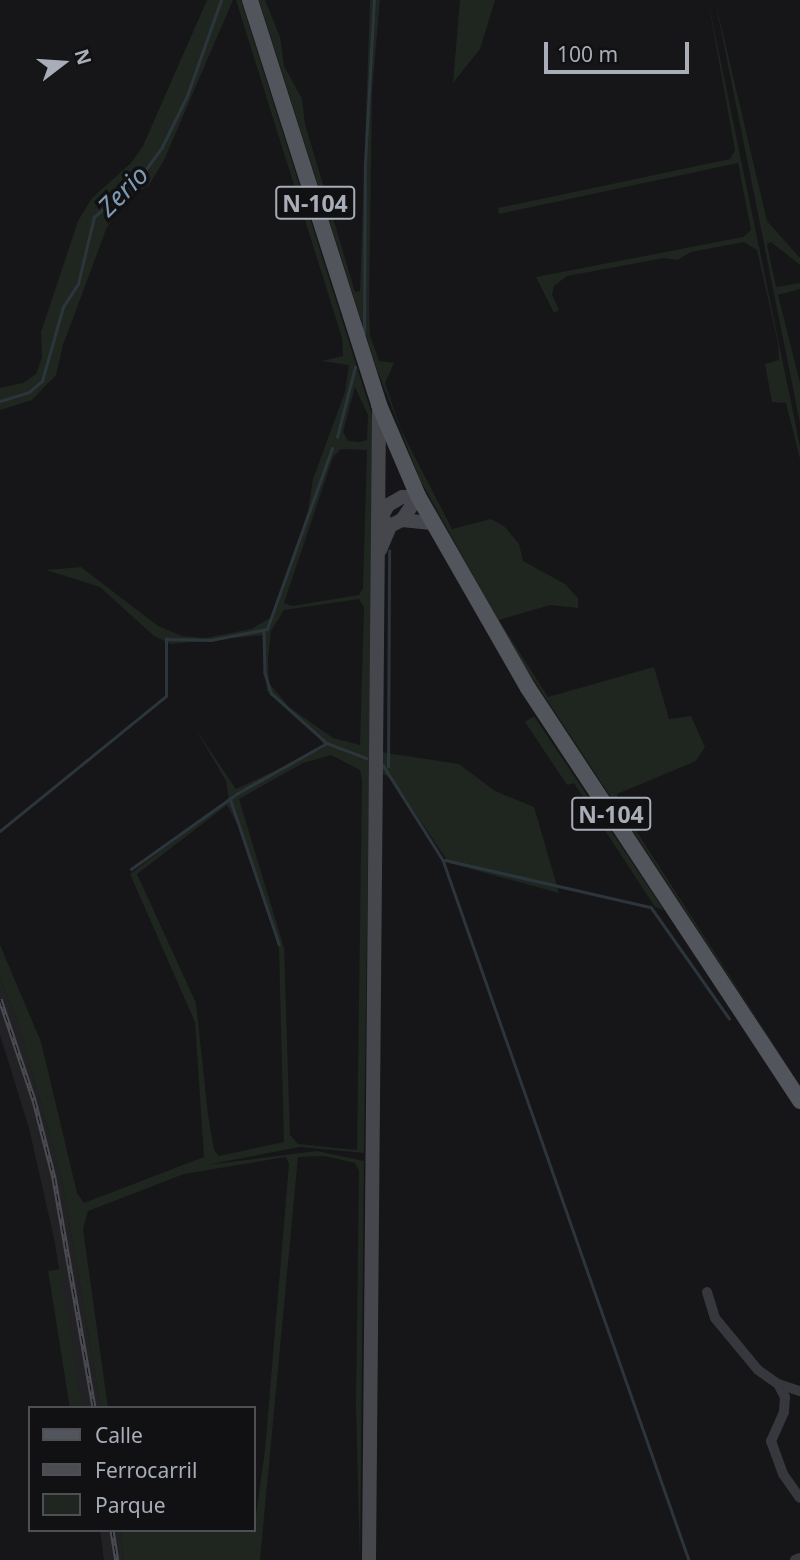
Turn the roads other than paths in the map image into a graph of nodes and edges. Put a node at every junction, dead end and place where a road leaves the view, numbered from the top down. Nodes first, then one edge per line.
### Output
1 (250, 0) edge
2 (379, 405) junction
3 (418, 496) junction
4 (387, 521) junction
5 (432, 523) junction
6 (800, 1101) edge
7 (708, 1292) dead end
8 (778, 1384) junction
9 (800, 1391) edge
10 (800, 1498) edge
11 (800, 1558) edge
12 (369, 1560) edge
13 (795, 1560) edge

1 - 2 main road, N-104
2 - 3 main road, N-104
2 - 4 street
3 - 4 street
3 - 4 street
3 - 5 main road, N-104
4 - 5 street
4 - 12 street
5 - 6 main road, N-104
7 - 8 street
8 - 9 street
8 - 10 street
11 - 13 street

